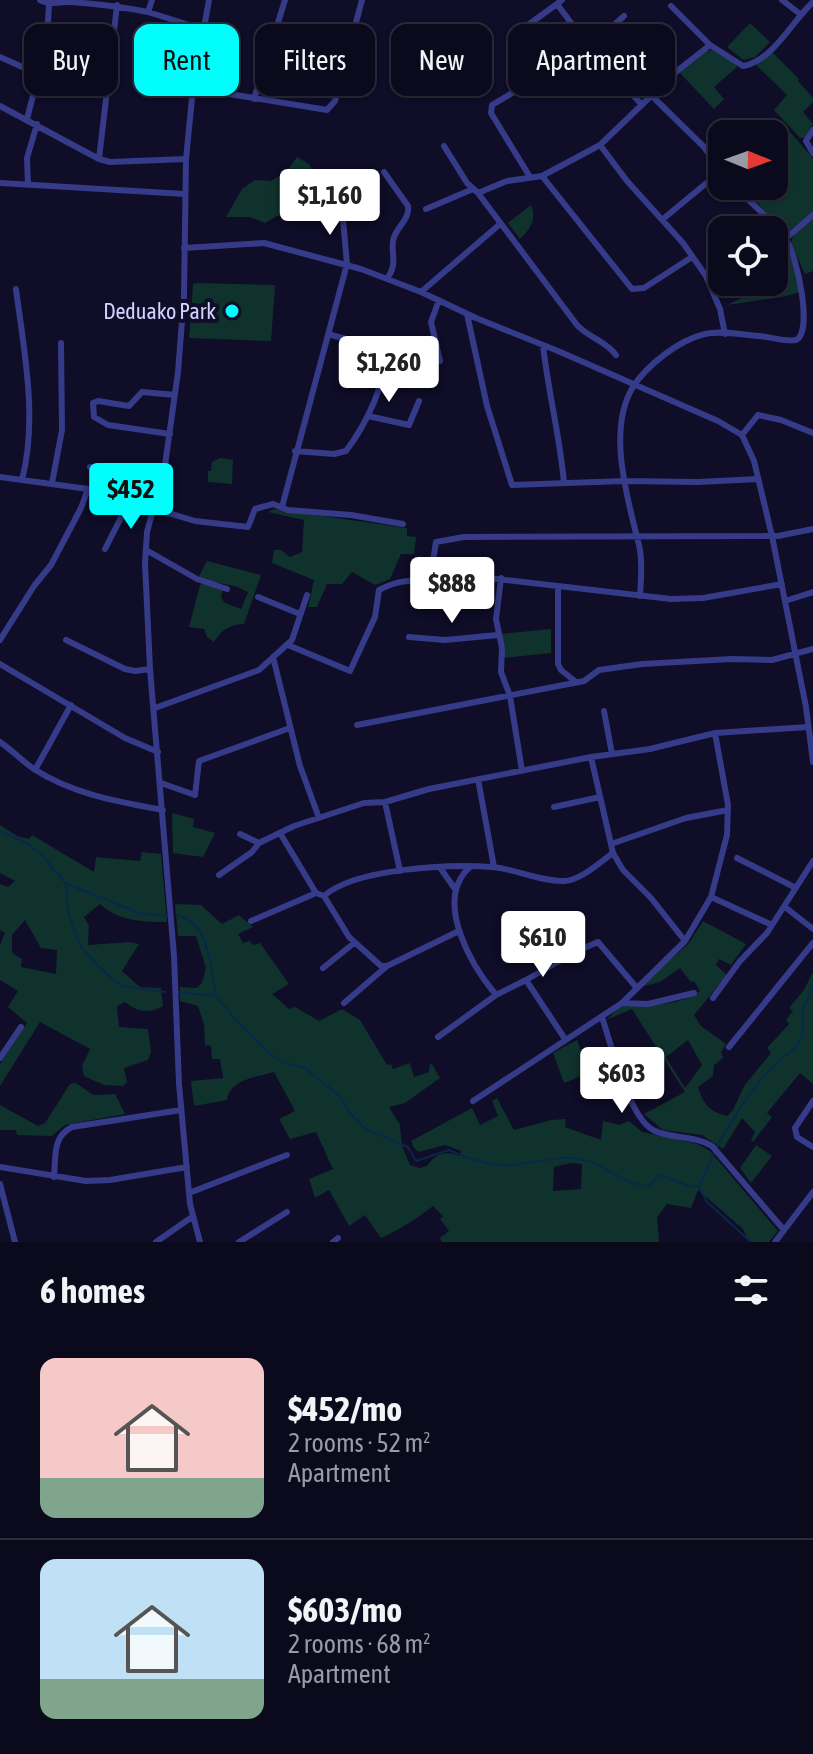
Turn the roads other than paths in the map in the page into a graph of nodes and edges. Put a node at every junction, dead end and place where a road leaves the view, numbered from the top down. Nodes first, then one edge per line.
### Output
1 (40, 0) edge
2 (152, 0) edge
3 (209, 0) edge
4 (285, 0) edge
5 (362, 0) edge
6 (782, 0) edge
7 (560, 2) edge
8 (813, 2) edge
9 (49, 4) junction
10 (117, 5) junction
11 (671, 6) dead end
12 (148, 12) junction
13 (800, 14) junction
14 (624, 16) dead end
15 (48, 24) edge
16 (186, 24) edge
17 (203, 24) edge
18 (529, 24) edge
19 (574, 24) edge
20 (615, 24) edge
21 (710, 45) junction
22 (0, 57) edge
23 (24, 68) edge
24 (675, 73) edge
25 (508, 95) edge
26 (34, 96) edge
27 (192, 96) edge
28 (237, 96) edge
29 (634, 96) edge
30 (650, 96) edge
31 (652, 96) edge
32 (254, 99) junction
33 (641, 104) junction
34 (0, 106) edge
35 (27, 119) junction
36 (37, 124) junction
37 (813, 130) edge
38 (600, 145) junction
39 (444, 146) dead end
40 (708, 153) edge
41 (813, 153) edge
42 (99, 159) junction
43 (186, 159) junction
44 (384, 172) dead end
45 (542, 176) junction
46 (530, 177) junction
47 (0, 183) edge
48 (708, 183) edge
49 (28, 185) junction
50 (476, 191) junction
51 (185, 194) junction
52 (333, 194) dead end
53 (747, 200) edge
54 (426, 209) dead end
55 (813, 215) edge
56 (763, 216) edge
57 (663, 219) junction
58 (500, 224) junction
59 (788, 236) edge
60 (788, 246) edge
61 (184, 248) junction
62 (692, 257) junction
63 (347, 264) junction
64 (387, 279) junction
65 (16, 289) dead end
66 (421, 292) junction
67 (439, 300) junction
68 (467, 314) junction
69 (328, 334) junction
70 (725, 334) junction
71 (61, 343) dead end
72 (543, 345) junction
73 (616, 355) dead end
74 (440, 361) dead end
75 (634, 386) junction
76 (175, 395) junction
77 (419, 401) dead end
78 (368, 416) junction
79 (813, 433) edge
80 (170, 434) junction
81 (742, 435) junction
82 (295, 451) junction
83 (90, 467) dead end
84 (119, 470) junction
85 (140, 470) dead end
86 (0, 477) edge
87 (758, 479) junction
88 (22, 480) junction
89 (624, 481) junction
90 (52, 483) junction
91 (564, 483) junction
92 (88, 489) junction
93 (120, 497) junction
94 (130, 500) junction
95 (282, 507) junction
96 (153, 509) junction
97 (403, 524) dead end
98 (813, 529) edge
99 (772, 536) junction
100 (637, 537) junction
101 (105, 549) dead end
102 (146, 550) junction
103 (433, 570) junction
104 (501, 578) junction
105 (782, 584) junction
106 (558, 586) junction
107 (227, 589) dead end
108 (813, 592) edge
109 (307, 595) dead end
110 (640, 596) junction
111 (258, 597) dead end
112 (785, 601) junction
113 (300, 614) junction
114 (498, 635) junction
115 (409, 637) dead end
116 (0, 640) edge
117 (66, 640) dead end
118 (288, 645) junction
119 (813, 649) edge
120 (795, 654) junction
121 (273, 657) junction
122 (0, 664) edge
123 (150, 669) junction
124 (577, 682) junction
125 (510, 696) junction
126 (71, 705) junction
127 (810, 706) edge
128 (155, 708) junction
129 (604, 711) dead end
130 (357, 725) dead end
131 (808, 727) junction
132 (290, 728) junction
133 (715, 733) junction
134 (0, 742) edge
135 (158, 752) junction
136 (612, 754) junction
137 (591, 757) junction
138 (813, 762) edge
139 (35, 770) junction
140 (522, 771) junction
141 (478, 779) junction
142 (161, 783) junction
143 (600, 797) junction
144 (385, 802) junction
145 (554, 807) dead end
146 (163, 810) junction
147 (728, 810) junction
148 (319, 818) junction
149 (280, 833) junction
150 (240, 834) dead end
151 (259, 843) junction
152 (611, 844) junction
153 (613, 853) junction
154 (737, 858) dead end
155 (813, 861) edge
156 (470, 867) junction
157 (494, 867) junction
158 (440, 868) junction
159 (400, 871) junction
160 (219, 875) dead end
161 (796, 888) junction
162 (455, 889) junction
163 (316, 893) junction
164 (324, 896) junction
165 (711, 897) junction
166 (785, 907) junction
167 (251, 921) dead end
168 (772, 925) junction
169 (813, 929) edge
170 (459, 931) junction
171 (685, 941) junction
172 (354, 943) junction
173 (813, 943) edge
174 (387, 966) junction
175 (323, 968) dead end
176 (526, 980) junction
177 (636, 987) junction
178 (694, 993) dead end
179 (496, 995) junction
180 (713, 998) dead end
181 (344, 1003) dead end
182 (622, 1003) junction
183 (602, 1017) junction
184 (21, 1027) dead end
185 (438, 1037) dead end
186 (565, 1039) junction
187 (729, 1047) dead end
188 (0, 1058) edge
189 (625, 1083) junction
190 (660, 1094) dead end
191 (473, 1101) dead end
192 (813, 1101) edge
193 (181, 1110) junction
194 (813, 1147) edge
195 (287, 1155) dead end
196 (0, 1167) edge
197 (187, 1167) junction
198 (54, 1177) junction
199 (0, 1184) edge
200 (813, 1192) edge
201 (189, 1193) junction
202 (287, 1212) dead end
203 (192, 1217) junction
204 (784, 1230) junction
205 (15, 1242) edge
206 (156, 1242) edge
207 (200, 1242) edge
208 (239, 1242) edge
209 (775, 1242) edge

1 - 9 street
2 - 12 street
3 - 17 street
4 - 32 street
5 - 32 street
6 - 13 street
7 - 18 street
7 - 19 street
8 - 13 street
9 - 10 street
9 - 15 street
10 - 12 street
10 - 42 street
11 - 21 street
12 - 16 street
13 - 21 street
14 - 20 street
21 - 24 street
22 - 23 street
25 - 46 street
26 - 35 street
27 - 43 street
28 - 32 street
29 - 33 street
30 - 33 street
31 - 40 street
33 - 38 street
34 - 35 street
35 - 36 street
36 - 42 street
36 - 49 street
37 - 41 street
38 - 45 street
38 - 57 street
39 - 50 street
42 - 43 street
43 - 51 street
44 - 64 street
45 - 46 street
45 - 62 street
46 - 50 street
47 - 49 street
48 - 57 street
49 - 51 street
50 - 54 street
50 - 58 street
51 - 61 street
52 - 63 street
53 - 56 street
55 - 59 street
57 - 62 street
58 - 66 street
58 - 73 street
60 - 70 street
61 - 63 street
61 - 76 street
62 - 70 street
63 - 64 street
63 - 69 street
64 - 66 street
65 - 88 street
66 - 67 street
67 - 68 street
67 - 74 street
68 - 72 street
68 - 91 street
69 - 78 street
69 - 82 street
70 - 75 street
71 - 90 street
72 - 75 street
72 - 91 street
75 - 81 street
75 - 89 street
76 - 80 street
76 - 80 street
77 - 78 street
78 - 82 street
79 - 81 street
80 - 96 street
81 - 87 street
82 - 95 street
83 - 84 street
84 - 85 street
84 - 93 street
86 - 88 street
87 - 89 street
87 - 99 street
88 - 90 street
89 - 91 street
89 - 100 street
90 - 92 street
92 - 93 street
92 - 116 street
93 - 94 street
94 - 96 street
94 - 101 street
95 - 96 street
95 - 97 street
96 - 102 street
98 - 99 street
99 - 100 street
99 - 105 street
100 - 103 street
100 - 110 street
102 - 107 street
102 - 123 street
103 - 104 street
103 - 118 street
104 - 106 street
104 - 114 street
105 - 110 street
105 - 112 street
106 - 110 street
106 - 124 street
108 - 112 street
109 - 113 street
111 - 113 street
112 - 120 street
113 - 118 street
114 - 115 street
114 - 125 street
117 - 123 street
118 - 121 street
119 - 120 street
120 - 124 street
120 - 127 street
121 - 128 street
121 - 132 street
122 - 126 street
123 - 128 street
124 - 125 street
125 - 130 street
125 - 140 street
126 - 135 street
126 - 139 street
127 - 131 street
128 - 135 street
129 - 136 street
131 - 133 street
131 - 138 street
132 - 142 street
132 - 148 street
133 - 136 street
133 - 147 street
134 - 139 street
135 - 142 street
136 - 137 street
137 - 140 street
137 - 143 street
139 - 146 street
140 - 141 street
141 - 144 street
141 - 157 street
142 - 146 street
143 - 145 street
143 - 152 street
144 - 148 street
144 - 159 street
146 - 193 street
147 - 152 street
147 - 165 street
148 - 149 street
149 - 151 street
149 - 163 street
150 - 151 street
151 - 160 street
152 - 153 street
153 - 157 street
153 - 171 street
154 - 161 street
155 - 161 street
156 - 157 street
156 - 158 street
156 - 162 street
158 - 159 street
158 - 162 street
159 - 164 street
161 - 166 street
162 - 170 street
163 - 164 street
163 - 167 street
164 - 172 street
165 - 168 street
165 - 171 street
166 - 168 street
166 - 169 street
168 - 180 street
170 - 174 street
170 - 179 street
171 - 177 street
172 - 174 street
172 - 175 street
173 - 187 street
174 - 181 street
176 - 177 street
176 - 179 street
176 - 186 street
177 - 182 street
178 - 182 street
179 - 185 street
182 - 183 street
183 - 186 street
183 - 189 street
184 - 188 street
186 - 191 street
189 - 190 street
189 - 204 street
192 - 194 street
193 - 197 street
193 - 198 street
195 - 201 street
196 - 198 street
197 - 198 street
197 - 201 street
199 - 205 street
200 - 204 street
201 - 203 street
202 - 208 street
203 - 206 street
203 - 207 street
204 - 209 street

